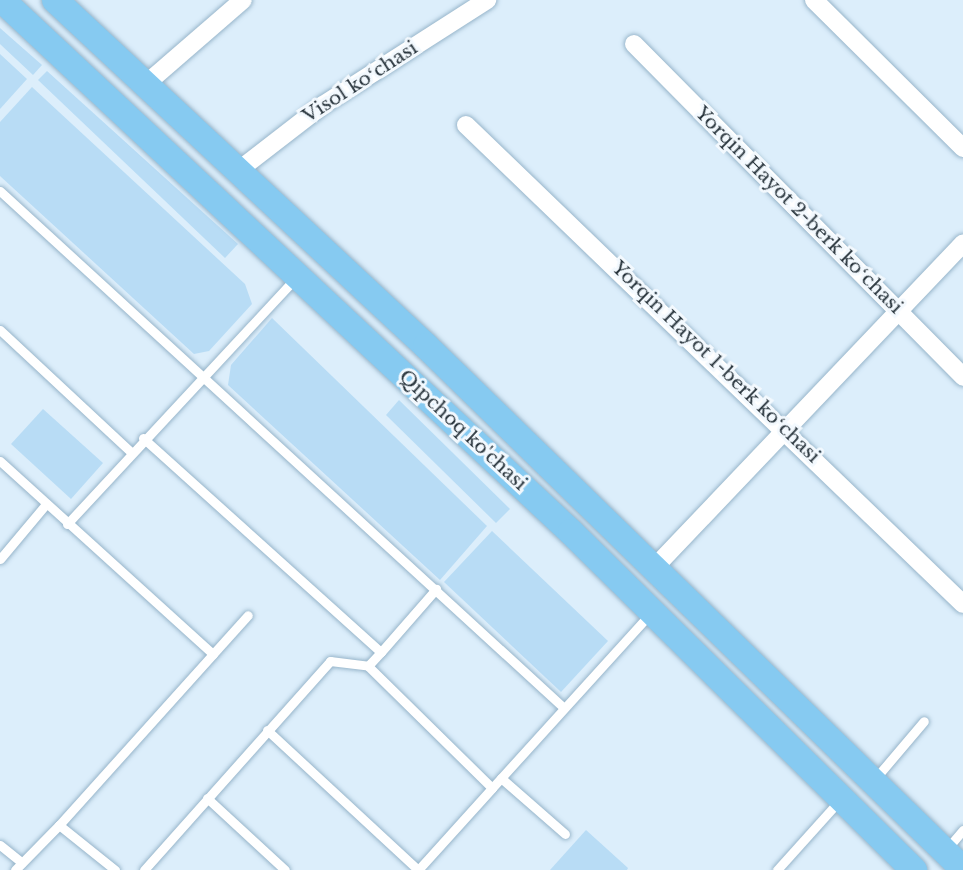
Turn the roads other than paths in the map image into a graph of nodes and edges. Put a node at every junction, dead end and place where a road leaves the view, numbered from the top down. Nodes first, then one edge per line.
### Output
1 (2, 0) edge
2 (55, 0) edge
3 (243, 0) edge
4 (487, 0) edge
5 (814, 0) edge
6 (634, 44) dead end
7 (146, 84) junction
8 (466, 125) dead end
9 (963, 148) edge
10 (239, 170) junction
11 (0, 191) edge
12 (963, 244) edge
13 (298, 275) junction
14 (898, 310) junction
15 (0, 330) edge
16 (204, 377) junction
17 (963, 377) edge
18 (785, 425) junction
19 (143, 438) junction
20 (131, 452) junction
21 (0, 461) edge
22 (46, 504) junction
23 (594, 510) junction
24 (67, 524) junction
25 (571, 532) junction
26 (0, 559) edge
27 (654, 568) junction
28 (436, 589) junction
29 (963, 604) edge
30 (652, 612) junction
31 (248, 615) dead end
32 (381, 652) junction
33 (213, 654) junction
34 (368, 666) junction
35 (563, 707) junction
36 (924, 721) dead end
37 (818, 728) junction
38 (267, 730) junction
39 (795, 753) junction
40 (501, 778) junction
41 (873, 781) junction
42 (492, 788) junction
43 (207, 798) junction
44 (842, 799) junction
45 (58, 825) junction
46 (963, 830) edge
47 (565, 834) dead end
48 (0, 845) edge
49 (954, 860) edge
50 (19, 866) edge
51 (115, 870) edge
52 (144, 870) edge
53 (285, 870) edge
54 (418, 870) edge
55 (777, 870) edge
56 (914, 870) edge

1 - 13 main road, Qipchoq ko'chasi
2 - 7 main road, Qipchoq ko'chasi
3 - 7 street
4 - 10 street, Visol koʻchasi
5 - 9 street
6 - 14 street, Yorqin Hayot 2-berk koʻchasi
7 - 10 main road, Qipchoq ko'chasi
8 - 18 street, Yorqin Hayot 1-berk koʻchasi
10 - 23 main road, Qipchoq ko'chasi
11 - 16 lane
12 - 14 street
13 - 16 lane
13 - 25 main road, Qipchoq ko'chasi
14 - 17 street, Yorqin Hayot 2-berk koʻchasi
14 - 18 street
15 - 20 lane
16 - 19 lane
16 - 28 lane
18 - 27 street
18 - 29 street, Yorqin Hayot 1-berk koʻchasi
19 - 20 lane
19 - 32 lane
20 - 24 lane
21 - 22 lane
22 - 24 lane
22 - 26 lane
23 - 25 main road
23 - 27 main road, Qipchoq ko'chasi
24 - 33 lane
25 - 30 main road, Qipchoq ko'chasi
27 - 37 main road, Qipchoq ko'chasi
28 - 32 lane
28 - 35 lane
30 - 35 lane
30 - 39 main road, Qipchoq ko'chasi
31 - 33 lane
32 - 34 lane
33 - 45 lane
34 - 38 lane
34 - 42 lane
35 - 40 lane
36 - 41 lane
37 - 39 main road
37 - 41 main road, Qipchoq ko'chasi
38 - 43 lane
38 - 54 lane
39 - 44 main road, Qipchoq ko'chasi
40 - 42 lane
40 - 47 lane
41 - 49 main road, Qipchoq ko'chasi
42 - 54 lane
43 - 52 lane
43 - 53 lane
44 - 55 lane
44 - 56 main road, Qipchoq ko'chasi
45 - 50 lane
45 - 51 lane
46 - 49 lane
48 - 50 lane

